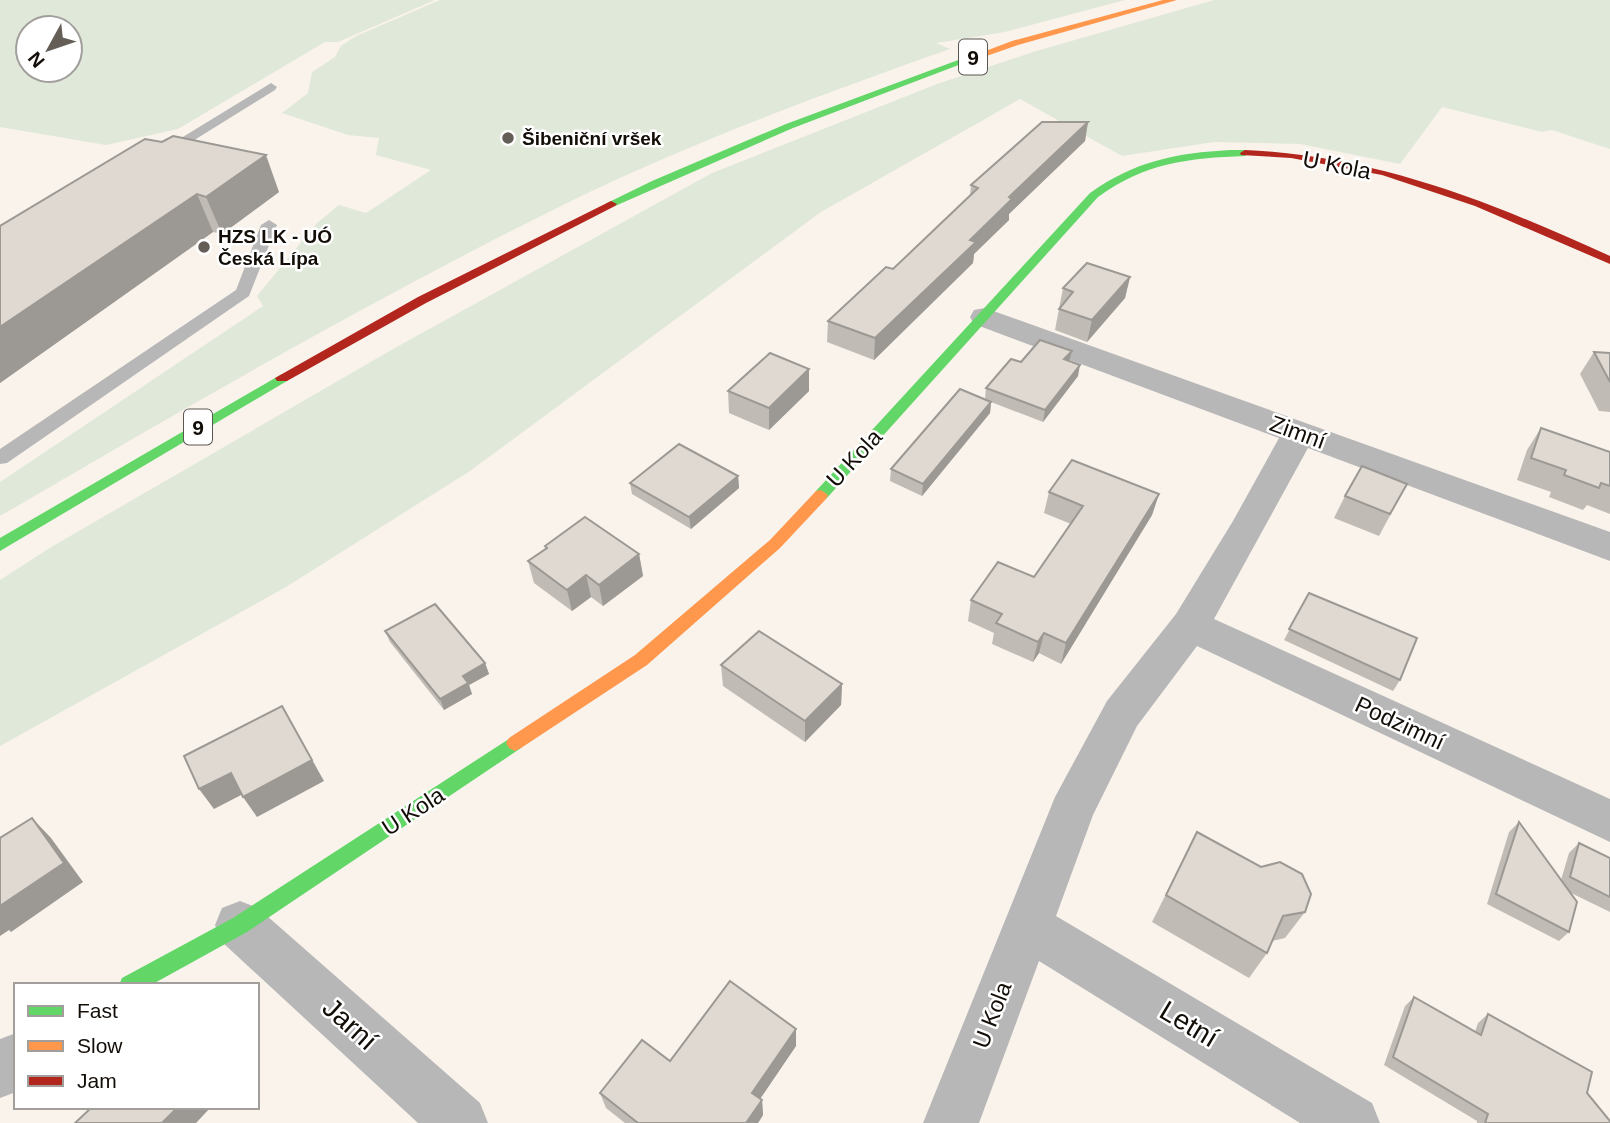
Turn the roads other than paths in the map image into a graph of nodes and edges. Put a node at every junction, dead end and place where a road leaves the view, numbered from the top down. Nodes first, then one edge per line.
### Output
1 (1173, 0) edge
2 (271, 87) dead end
3 (145, 164) edge
4 (269, 225) dead end
5 (1610, 260) edge
6 (985, 317) junction
7 (1299, 432) junction
8 (0, 458) edge
9 (0, 545) edge
10 (1610, 547) edge
11 (1189, 625) junction
12 (1610, 821) edge
13 (240, 925) junction
14 (1027, 926) junction
15 (134, 983) edge
16 (460, 1123) edge
17 (951, 1123) edge
18 (1352, 1123) edge

1 - 9 street, 9
2 - 3 lane
4 - 8 lane
5 - 6 street, U Kola
6 - 7 street, Zimní
6 - 13 street, U Kola
7 - 10 street, Zimní
7 - 11 street, U Kola
11 - 12 street, Podzimní
11 - 14 street, U Kola
13 - 15 street, U Kola
13 - 16 street, Jarní
14 - 17 street, U Kola
14 - 18 street, Letní

